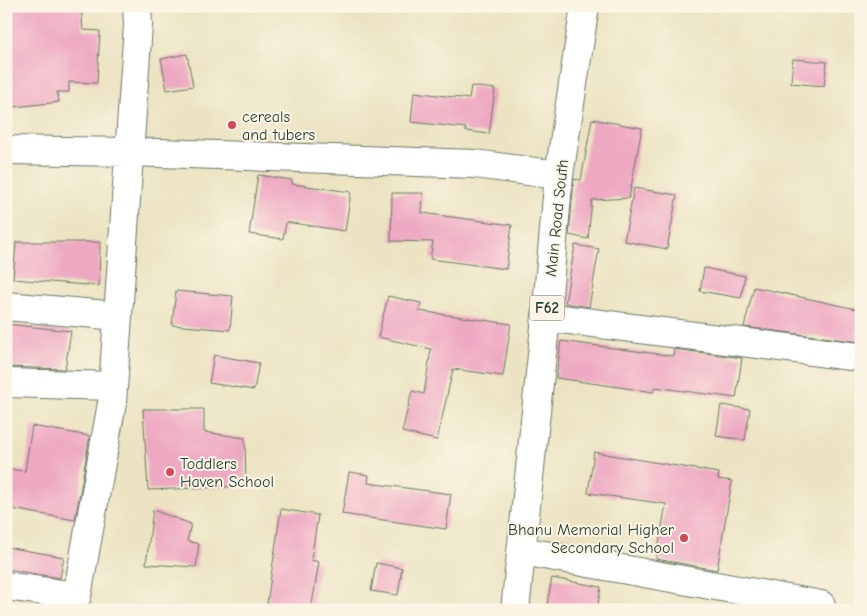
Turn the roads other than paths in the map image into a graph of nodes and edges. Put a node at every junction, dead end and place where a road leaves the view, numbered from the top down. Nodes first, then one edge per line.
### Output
1 (137, 6) edge
2 (585, 6) edge
3 (6, 150) edge
4 (129, 152) junction
5 (559, 175) junction
6 (6, 306) edge
7 (118, 316) junction
8 (546, 317) junction
9 (858, 358) dead end
10 (6, 383) edge
11 (114, 386) junction
12 (522, 551) junction
13 (6, 586) edge
14 (75, 603) edge
15 (821, 605) dead end
16 (516, 610) edge

1 - 4 street
2 - 5 street, Main Road South / F62
3 - 4 street
4 - 5 street
4 - 7 street
5 - 8 street, Main Road South / F62
6 - 7 street
7 - 11 street
8 - 9 street
8 - 12 street, Main Road South / F62
10 - 11 street
11 - 14 street
12 - 15 street
12 - 16 street, Main Road South / F62
13 - 14 street

